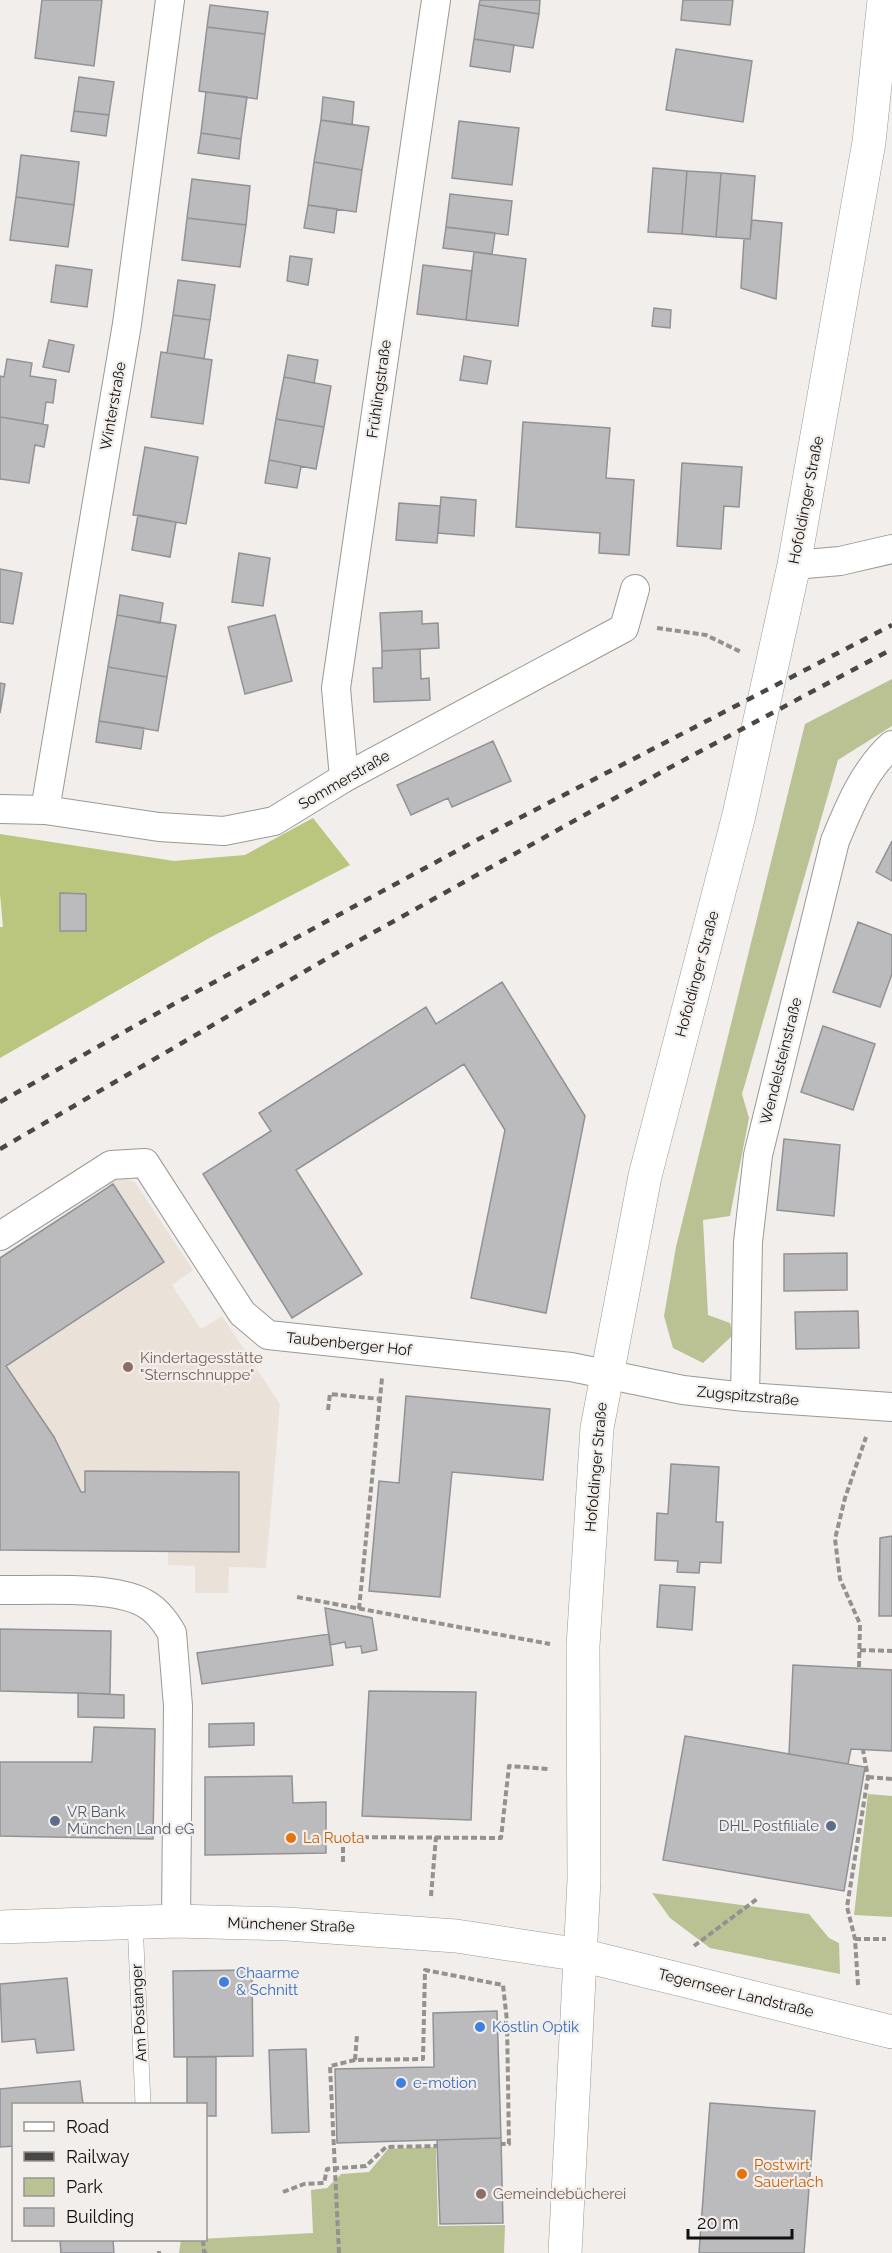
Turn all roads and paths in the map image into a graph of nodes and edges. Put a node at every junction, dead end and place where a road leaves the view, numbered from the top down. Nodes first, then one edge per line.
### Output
1 (170, 0) edge
2 (436, 0) edge
3 (884, 0) edge
4 (892, 549) edge
5 (794, 565) junction
6 (634, 589) dead end
7 (624, 628) junction
8 (745, 654) dead end
9 (892, 745) edge
10 (344, 778) junction
11 (0, 809) edge
12 (45, 810) junction
13 (0, 1236) edge
14 (385, 1348) junction
15 (606, 1372) junction
16 (745, 1397) junction
17 (380, 1400) junction
18 (886, 1406) edge
19 (328, 1410) dead end
20 (0, 1590) edge
21 (297, 1597) dead end
22 (359, 1609) junction
23 (554, 1644) dead end
24 (860, 1650) junction
25 (892, 1651) edge
26 (859, 1668) dead end
27 (862, 1750) dead end
28 (555, 1769) dead end
29 (868, 1777) junction
30 (892, 1779) edge
31 (436, 1837) junction
32 (343, 1862) dead end
33 (431, 1896) dead end
34 (758, 1899) dead end
35 (135, 1921) junction
36 (176, 1921) junction
37 (0, 1928) edge
38 (855, 1939) junction
39 (886, 1939) dead end
40 (694, 1946) dead end
41 (581, 1955) junction
42 (858, 1985) dead end
43 (892, 2032) edge
44 (357, 2035) dead end
45 (356, 2060) junction
46 (143, 2103) edge
47 (501, 2144) dead end
48 (438, 2146) dead end
49 (334, 2167) junction
50 (283, 2192) dead end
51 (203, 2241) edge
52 (208, 2253) edge
53 (339, 2253) edge
54 (565, 2253) edge

1 - 12 street, Winterstraße
2 - 10 street, Frühlingstraße
3 - 5 main road, Hofoldinger Straße
4 - 5 street
5 - 15 main road, Hofoldinger Straße
6 - 7 street
7 - 8 path
7 - 10 street, Sommerstraße
9 - 16 street, Wendelsteinstraße
10 - 12 street, Sommerstraße
11 - 12 street, Sommerstraße
13 - 14 street, Taubenberger Hof
14 - 15 street, Taubenberger Hof
14 - 17 path
15 - 16 street, Zugspitzstraße
15 - 41 main road, Hofoldinger Straße
16 - 18 street, Zugspitzstraße
17 - 19 path
17 - 22 path
18 - 24 path
20 - 36 street
21 - 22 path
22 - 23 path
24 - 25 path
24 - 26 path
27 - 29 path
28 - 31 path
29 - 30 path
29 - 38 path
31 - 32 path
31 - 33 path
34 - 40 path
35 - 36 main road, Münchener Straße
35 - 37 main road, Münchener Straße
35 - 46 lane, Am Postanger
36 - 41 main road, Münchener Straße
38 - 39 path
38 - 42 path
41 - 43 main road, Tegernseer Landstraße
41 - 54 main road, Hofoldinger Straße
44 - 45 path
45 - 47 path
45 - 49 path
48 - 49 path
49 - 50 path
49 - 53 path
51 - 52 path

